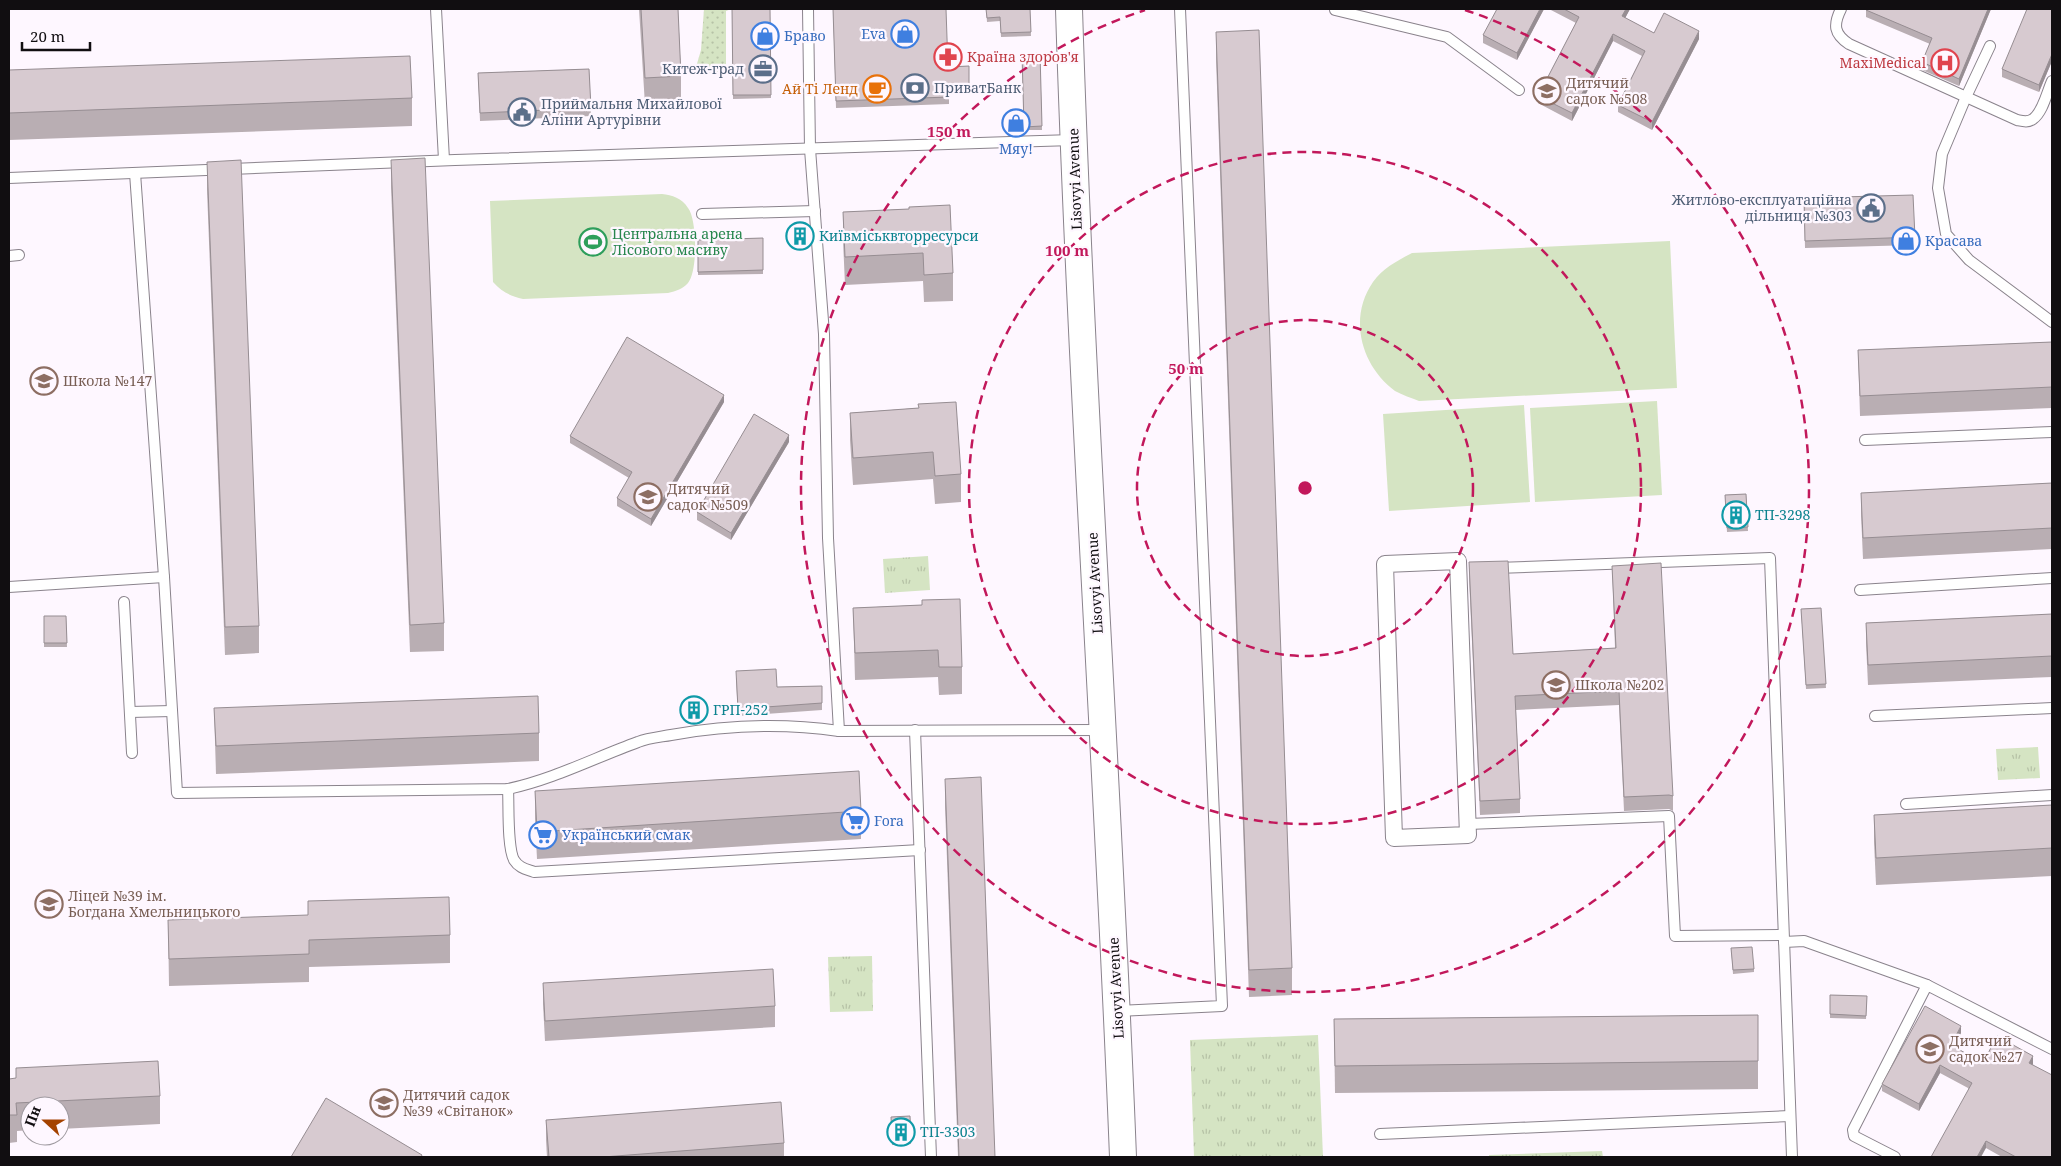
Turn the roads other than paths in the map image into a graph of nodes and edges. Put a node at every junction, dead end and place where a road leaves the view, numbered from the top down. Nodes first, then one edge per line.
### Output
1 (436, 9) edge
2 (808, 9) edge
3 (1069, 9) edge
4 (1180, 9) edge
5 (1331, 9) edge
6 (1840, 9) edge
7 (1990, 46) dead end
8 (2052, 81) edge
9 (1519, 90) dead end
10 (1966, 97) junction
11 (1073, 140) junction
12 (810, 149) junction
13 (444, 160) junction
14 (135, 173) junction
15 (9, 178) edge
16 (815, 211) junction
17 (702, 214) dead end
18 (2052, 322) edge
19 (2052, 432) edge
20 (1865, 440) dead end
21 (1486, 569) edge
22 (164, 577) junction
23 (2052, 578) edge
24 (9, 588) edge
25 (1860, 590) dead end
26 (124, 602) dead end
27 (2052, 708) edge
28 (172, 711) junction
29 (130, 712) junction
30 (1875, 716) dead end
31 (915, 730) junction
32 (1102, 730) junction
33 (839, 731) junction
34 (132, 753) dead end
35 (508, 789) junction
36 (2052, 795) edge
37 (1906, 804) dead end
38 (1468, 824) junction
39 (920, 850) junction
40 (1784, 939) junction
41 (1927, 986) junction
42 (1117, 1011) junction
43 (2052, 1050) edge
44 (1790, 1116) junction
45 (1380, 1134) dead end
46 (931, 1157) edge
47 (1123, 1157) edge
48 (1792, 1157) edge
49 (1895, 1157) edge

1 - 13 lane
2 - 12 lane
3 - 11 street, Lisovyi Avenue
4 - 42 lane
5 - 9 lane
6 - 10 lane
7 - 10 lane
8 - 10 lane
10 - 18 lane
11 - 12 lane
11 - 32 street, Lisovyi Avenue
12 - 13 lane
12 - 16 lane
13 - 14 lane
14 - 15 lane
14 - 22 lane
16 - 17 lane
16 - 33 lane
19 - 20 lane
21 - 40 lane
22 - 24 lane
22 - 28 lane
23 - 25 lane
26 - 29 lane
27 - 30 lane
28 - 29 lane
28 - 35 lane
29 - 34 lane
31 - 32 lane
31 - 33 lane
31 - 39 lane
32 - 42 street, Lisovyi Avenue
33 - 35 lane
35 - 39 lane
36 - 37 lane
38 - 38 street
38 - 40 lane
39 - 46 lane
40 - 41 lane
40 - 44 lane
41 - 43 lane
41 - 49 lane
42 - 47 street, Lisovyi Avenue
44 - 45 lane
44 - 48 lane

